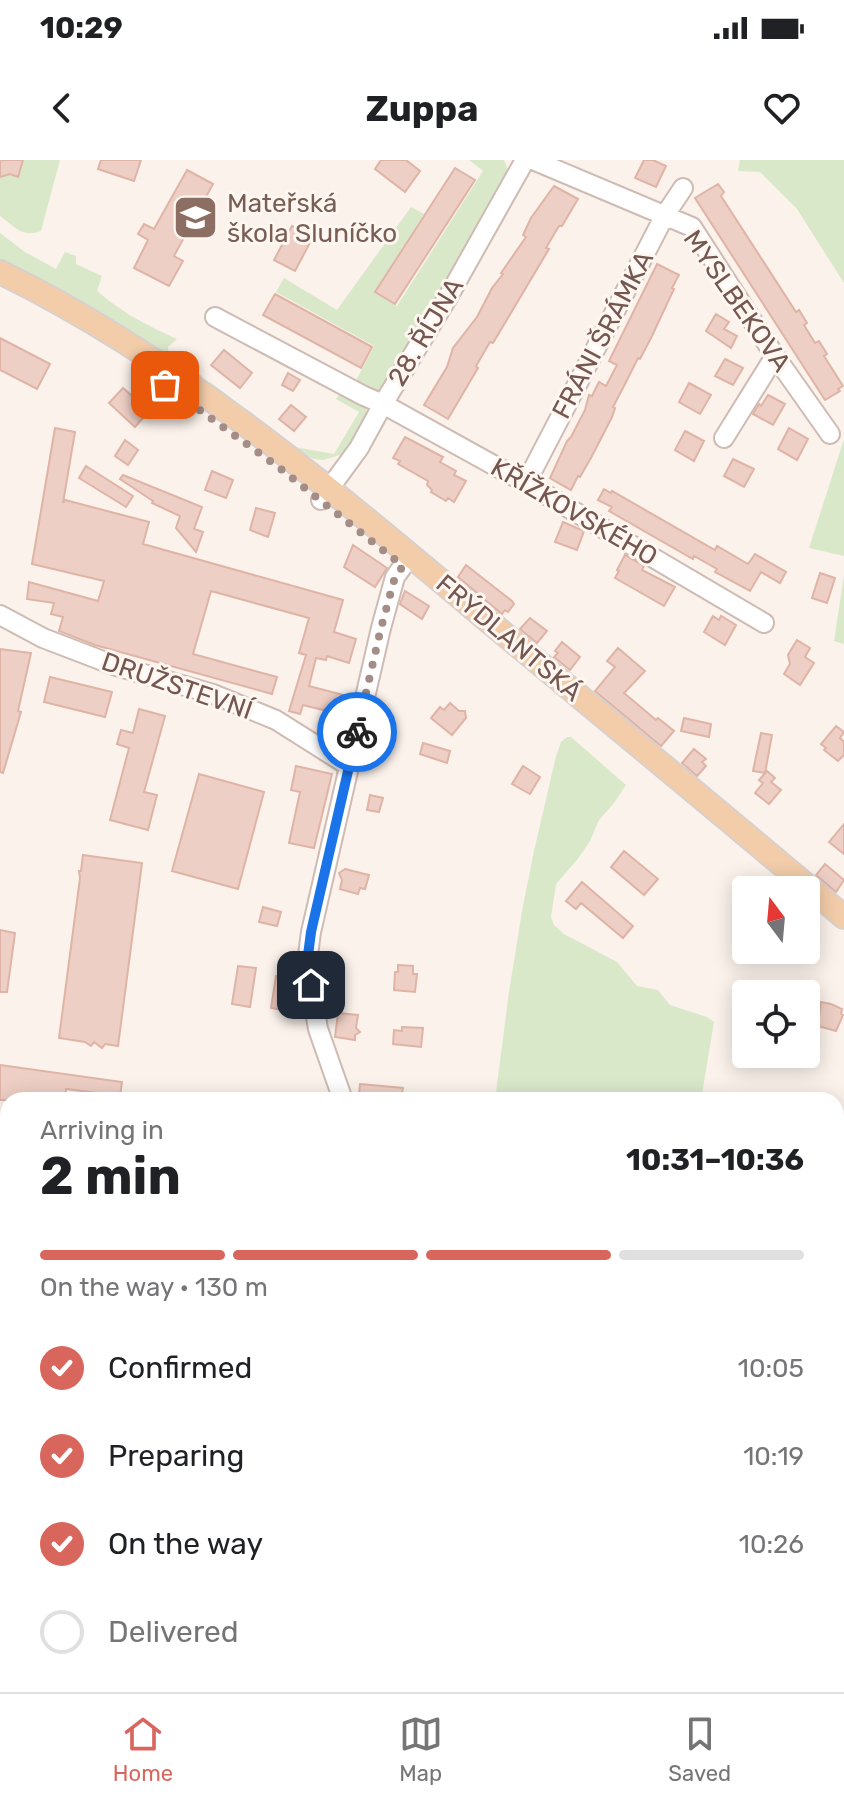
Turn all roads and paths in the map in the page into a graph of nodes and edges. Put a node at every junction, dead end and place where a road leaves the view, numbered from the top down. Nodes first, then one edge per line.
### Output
1 (525, 160) edge
2 (533, 160) edge
3 (683, 188) dead end
4 (665, 215) junction
5 (0, 272) edge
6 (0, 287) edge
7 (215, 317) dead end
8 (775, 356) junction
9 (383, 404) junction
10 (830, 434) dead end
11 (724, 438) dead end
12 (526, 483) junction
13 (324, 495) junction
14 (403, 566) junction
15 (0, 615) edge
16 (764, 623) dead end
17 (349, 766) junction
18 (774, 876) edge
19 (820, 915) edge
20 (844, 917) edge
21 (844, 935) edge
22 (340, 1092) edge

1 - 9 street, 28. ŘÍJNA
2 - 4 street, MYSLBEKOVA
3 - 4 street, FRÁNI ŠRÁMKA
4 - 8 street, MYSLBEKOVA
4 - 12 street, FRÁNI ŠRÁMKA
5 - 13 main road, FRÝDLANTSKÁ
6 - 13 main road, FRÝDLANTSKÁ
7 - 9 street, KŘÍŽKOVSKÉHO
8 - 10 street, MYSLBEKOVA
8 - 11 street
9 - 12 street, KŘÍŽKOVSKÉHO
9 - 13 street, 28. ŘÍJNA
12 - 16 street, KŘÍŽKOVSKÉHO
13 - 14 main road, FRÝDLANTSKÁ
13 - 20 main road, FRÝDLANTSKÁ
14 - 17 street
14 - 18 main road, FRÝDLANTSKÁ
15 - 17 street, DRUŽSTEVNÍ
17 - 22 street
19 - 21 main road

